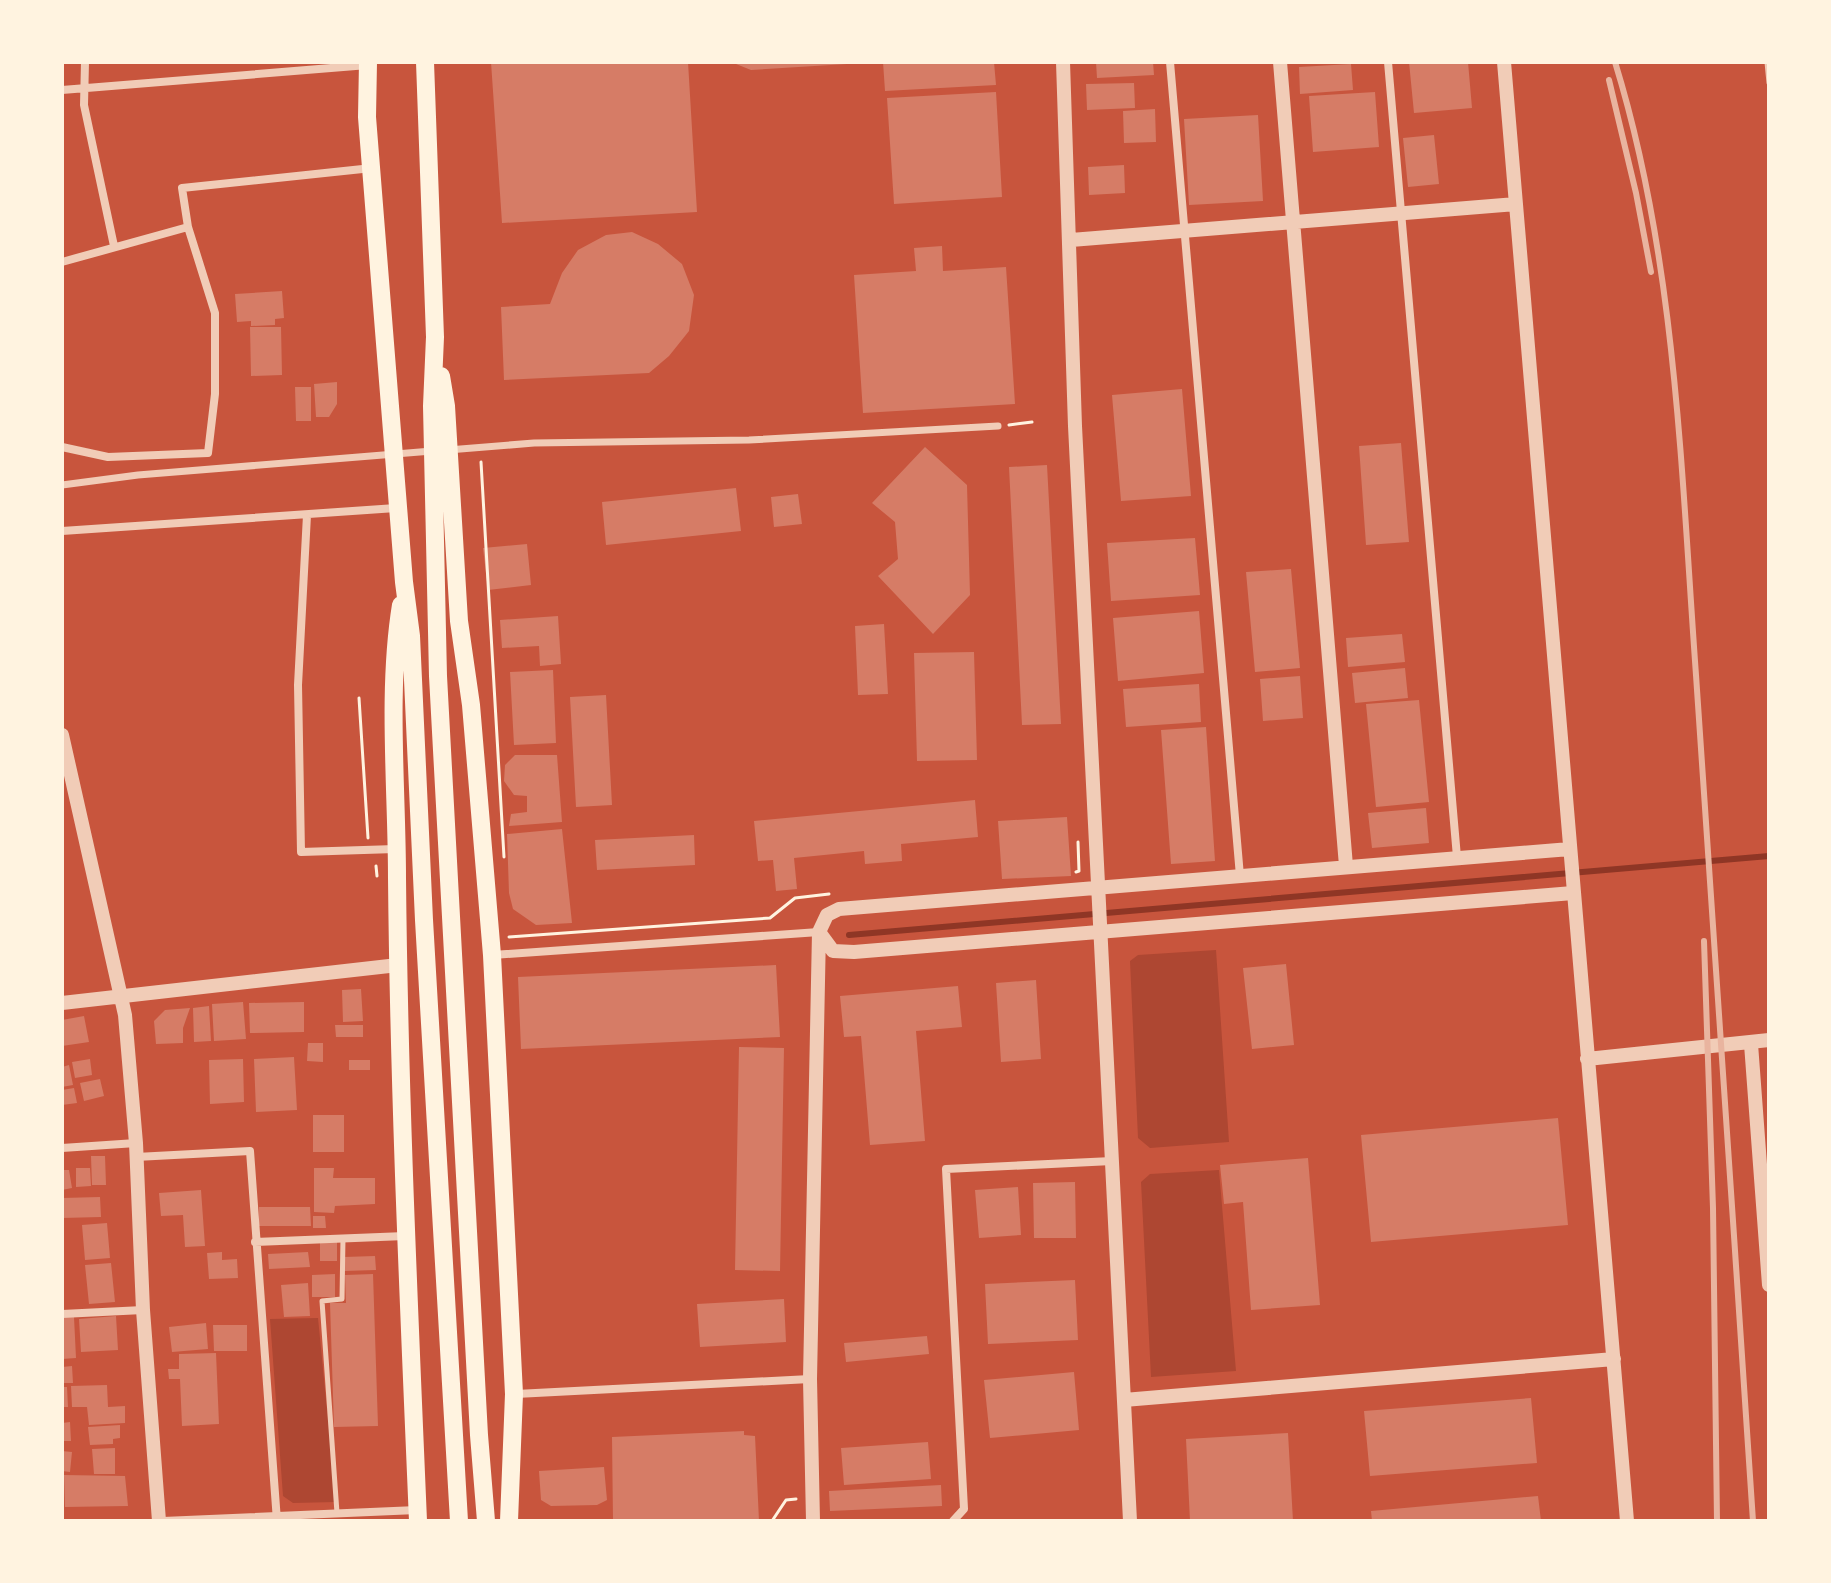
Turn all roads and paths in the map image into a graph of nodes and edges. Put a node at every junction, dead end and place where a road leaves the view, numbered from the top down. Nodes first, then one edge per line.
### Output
1 (85, 62) edge
2 (425, 62) edge
3 (1063, 62) edge
4 (1170, 62) edge
5 (1280, 62) edge
6 (1388, 62) edge
7 (1504, 62) edge
8 (1767, 62) edge
9 (368, 64) edge
10 (1769, 83) edge
11 (85, 88) junction
12 (62, 90) edge
13 (373, 168) junction
14 (1516, 204) junction
15 (1399, 213) junction
16 (1293, 222) junction
17 (188, 227) junction
18 (1183, 232) junction
19 (1071, 240) junction
20 (114, 246) junction
21 (62, 262) edge
22 (435, 337) junction
23 (1032, 422) dead end
24 (998, 426) joint
25 (62, 447) edge
26 (481, 462) dead end
27 (62, 485) edge
28 (400, 508) junction
29 (307, 515) junction
30 (62, 531) edge
31 (404, 582) junction
32 (359, 698) dead end
33 (62, 735) edge
34 (1077, 829) dead end
35 (368, 838) dead end
36 (397, 849) junction
37 (1570, 856) junction
38 (1457, 857) junction
39 (505, 866) dead end
40 (1346, 866) junction
41 (1076, 872) dead end
42 (1240, 876) junction
43 (1099, 887) junction
44 (1572, 887) junction
45 (841, 893) dead end
46 (1100, 931) junction
47 (819, 932) junction
48 (494, 947) junction
49 (398, 965) junction
50 (120, 996) junction
51 (62, 1003) edge
52 (1769, 1040) edge
53 (1751, 1044) junction
54 (1587, 1059) junction
55 (62, 1148) edge
56 (136, 1150) junction
57 (1112, 1161) junction
58 (405, 1236) junction
59 (343, 1237) junction
60 (255, 1242) junction
61 (1769, 1285) edge
62 (143, 1310) junction
63 (62, 1314) edge
64 (1614, 1359) junction
65 (810, 1379) junction
66 (514, 1394) junction
67 (1124, 1400) junction
68 (799, 1499) dead end
69 (418, 1515) edge
70 (277, 1518) edge
71 (337, 1518) edge
72 (161, 1521) edge
73 (459, 1521) edge
74 (486, 1521) edge
75 (509, 1521) edge
76 (772, 1521) edge
77 (813, 1521) edge
78 (953, 1521) edge
79 (1130, 1521) edge
80 (1627, 1521) edge

1 - 11 street
2 - 22 highway
3 - 19 street
4 - 18 street
5 - 16 street
6 - 15 street
7 - 14 street
8 - 10 lane
9 - 11 street
9 - 13 highway
11 - 12 street
11 - 20 street
13 - 17 street
13 - 28 highway
14 - 15 street
14 - 37 street
15 - 16 street
15 - 38 street
16 - 18 street
16 - 40 street
17 - 20 street
17 - 25 street
18 - 19 street
18 - 42 street
19 - 43 street
20 - 21 street
22 - 48 highway
22 - 74 highway
23 - 24 path
24 - 27 street
26 - 39 path
28 - 29 street
28 - 31 highway
29 - 30 street
29 - 36 street
31 - 36 highway
31 - 73 highway
32 - 35 path
33 - 50 street
34 - 41 path
36 - 49 highway
37 - 38 street
37 - 44 street
38 - 40 street
40 - 42 street
42 - 43 street
43 - 46 street
43 - 47 street
44 - 46 street
44 - 54 street
45 - 48 path
46 - 47 street
46 - 57 street
47 - 48 street
47 - 65 street
48 - 66 highway
49 - 50 street
49 - 58 highway
50 - 51 street
50 - 56 street
52 - 53 street
53 - 54 street
53 - 61 street
54 - 64 street
55 - 56 street
56 - 60 street
56 - 62 street
57 - 67 street
57 - 78 street
58 - 59 street
58 - 69 highway
59 - 60 street
59 - 71 lane
60 - 70 street
62 - 63 street
62 - 72 street
64 - 67 street
64 - 80 street
65 - 66 street
65 - 77 street
66 - 75 highway
67 - 79 street
68 - 76 path
69 - 71 street
70 - 71 street
70 - 72 street

